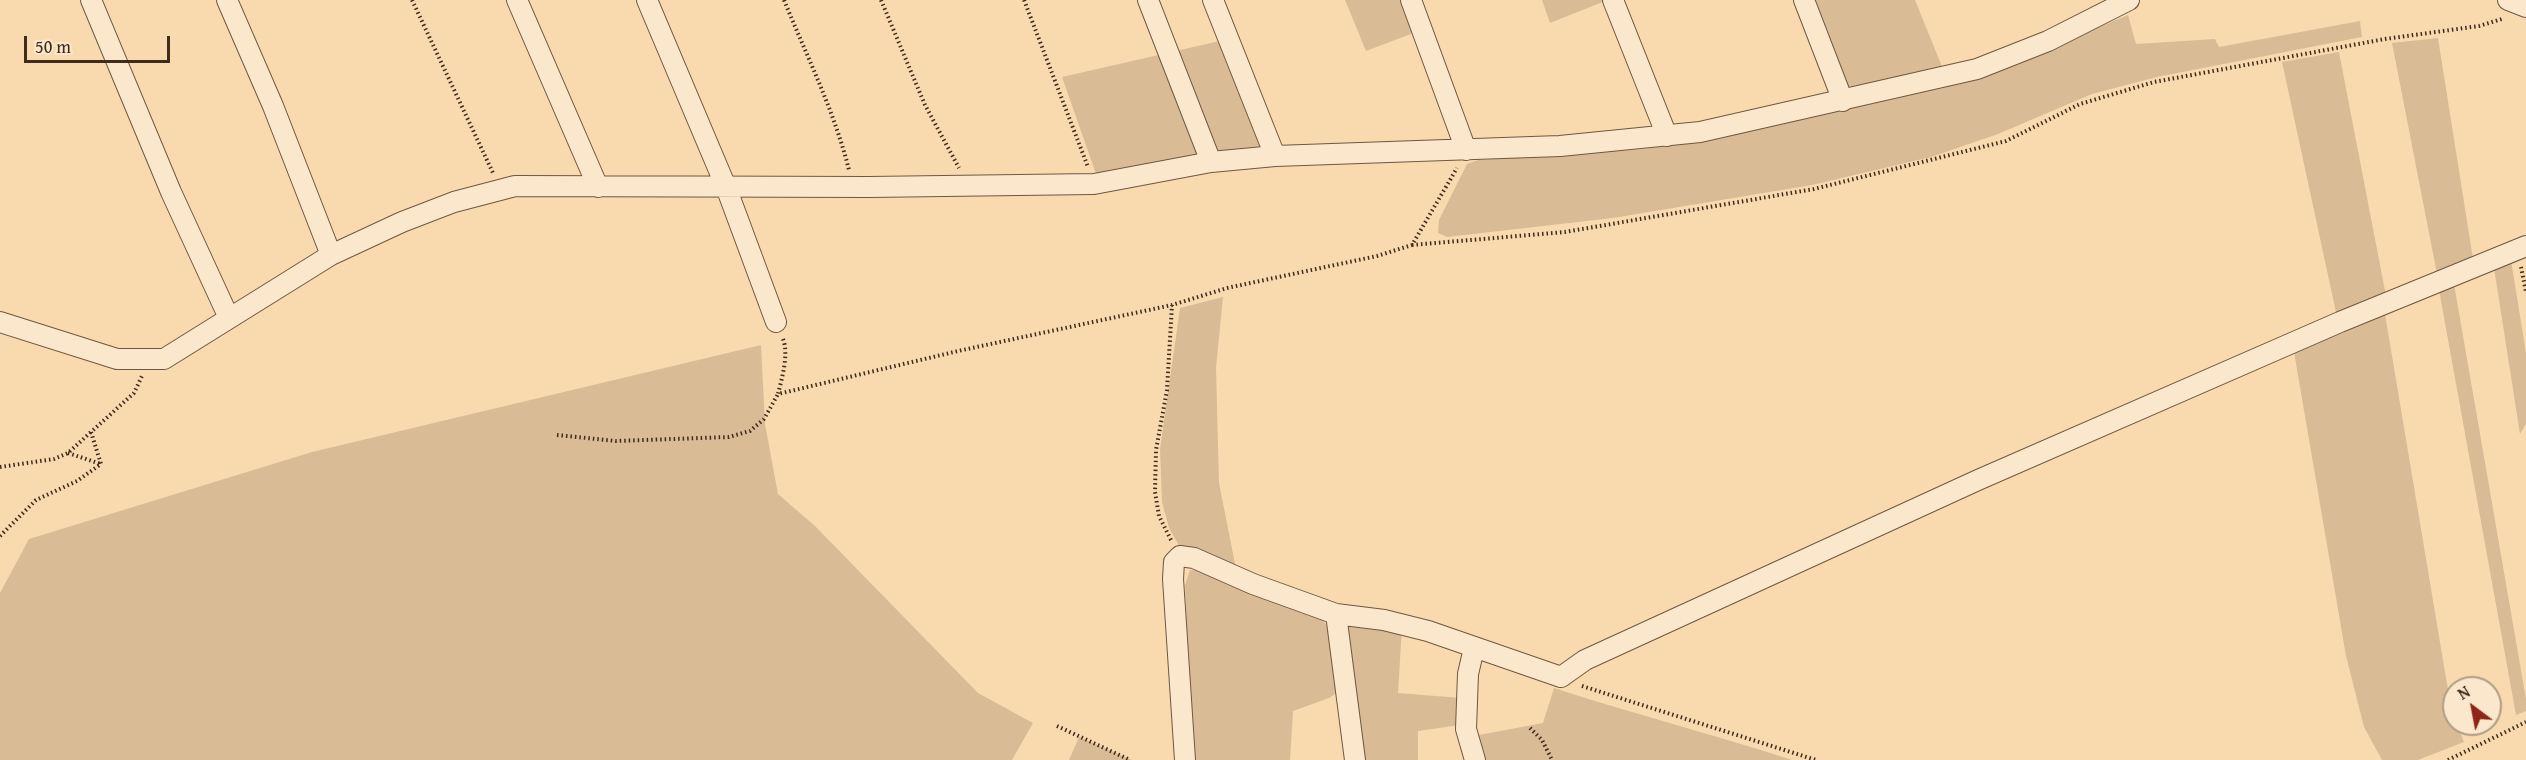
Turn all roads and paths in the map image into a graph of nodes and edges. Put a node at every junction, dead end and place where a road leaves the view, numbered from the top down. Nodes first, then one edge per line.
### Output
1 (91, 0) edge
2 (227, 0) edge
3 (412, 0) edge
4 (518, 0) edge
5 (647, 0) edge
6 (784, 0) edge
7 (882, 0) edge
8 (1024, 0) edge
9 (1148, 0) edge
10 (1213, 0) edge
11 (1411, 0) edge
12 (1613, 0) edge
13 (1804, 0) edge
14 (2129, 0) edge
15 (2514, 8) edge
16 (1843, 101) junction
17 (1667, 136) junction
18 (1466, 150) junction
19 (1275, 156) junction
20 (1211, 162) junction
21 (1094, 184) junction
22 (598, 187) junction
23 (726, 187) junction
24 (853, 187) junction
25 (971, 187) junction
26 (501, 190) junction
27 (1412, 245) junction
28 (2526, 246) edge
29 (331, 255) junction
30 (1172, 305) junction
31 (229, 318) junction
32 (0, 322) edge
33 (776, 322) joint
34 (151, 361) junction
35 (778, 393) junction
36 (90, 432) junction
37 (557, 435) dead end
38 (68, 453) junction
39 (101, 464) junction
40 (0, 467) edge
41 (0, 536) edge
42 (1180, 556) junction
43 (1336, 614) junction
44 (1474, 648) junction
45 (1561, 677) junction
46 (2526, 722) edge
47 (1058, 726) dead end
48 (1530, 728) dead end
49 (1130, 760) edge
50 (1185, 760) edge
51 (1355, 760) edge
52 (1475, 760) edge
53 (1552, 760) edge
54 (1816, 760) edge
55 (2448, 760) edge

1 - 31 street
2 - 29 street
3 - 26 path
4 - 22 street
5 - 23 street
6 - 24 path
7 - 25 path
8 - 21 path
9 - 20 street
10 - 19 street
11 - 18 street
12 - 17 street
13 - 16 street
14 - 16 street
15 - 27 path
16 - 17 street
17 - 18 street
18 - 19 street
18 - 27 path
19 - 20 street
20 - 21 street
21 - 25 street
22 - 23 street
22 - 26 street
23 - 24 street
23 - 33 street
24 - 25 street
26 - 29 street
27 - 30 path
28 - 45 street
29 - 31 street
30 - 35 path
30 - 42 path
31 - 34 street
32 - 34 street
33 - 35 path
34 - 36 path
35 - 37 path
36 - 38 path
36 - 39 path
38 - 39 path
38 - 40 path
39 - 41 path
42 - 43 street
42 - 50 street
43 - 44 street
43 - 51 street
44 - 45 street
44 - 52 street
45 - 54 path
46 - 55 path
47 - 49 path
48 - 53 path

